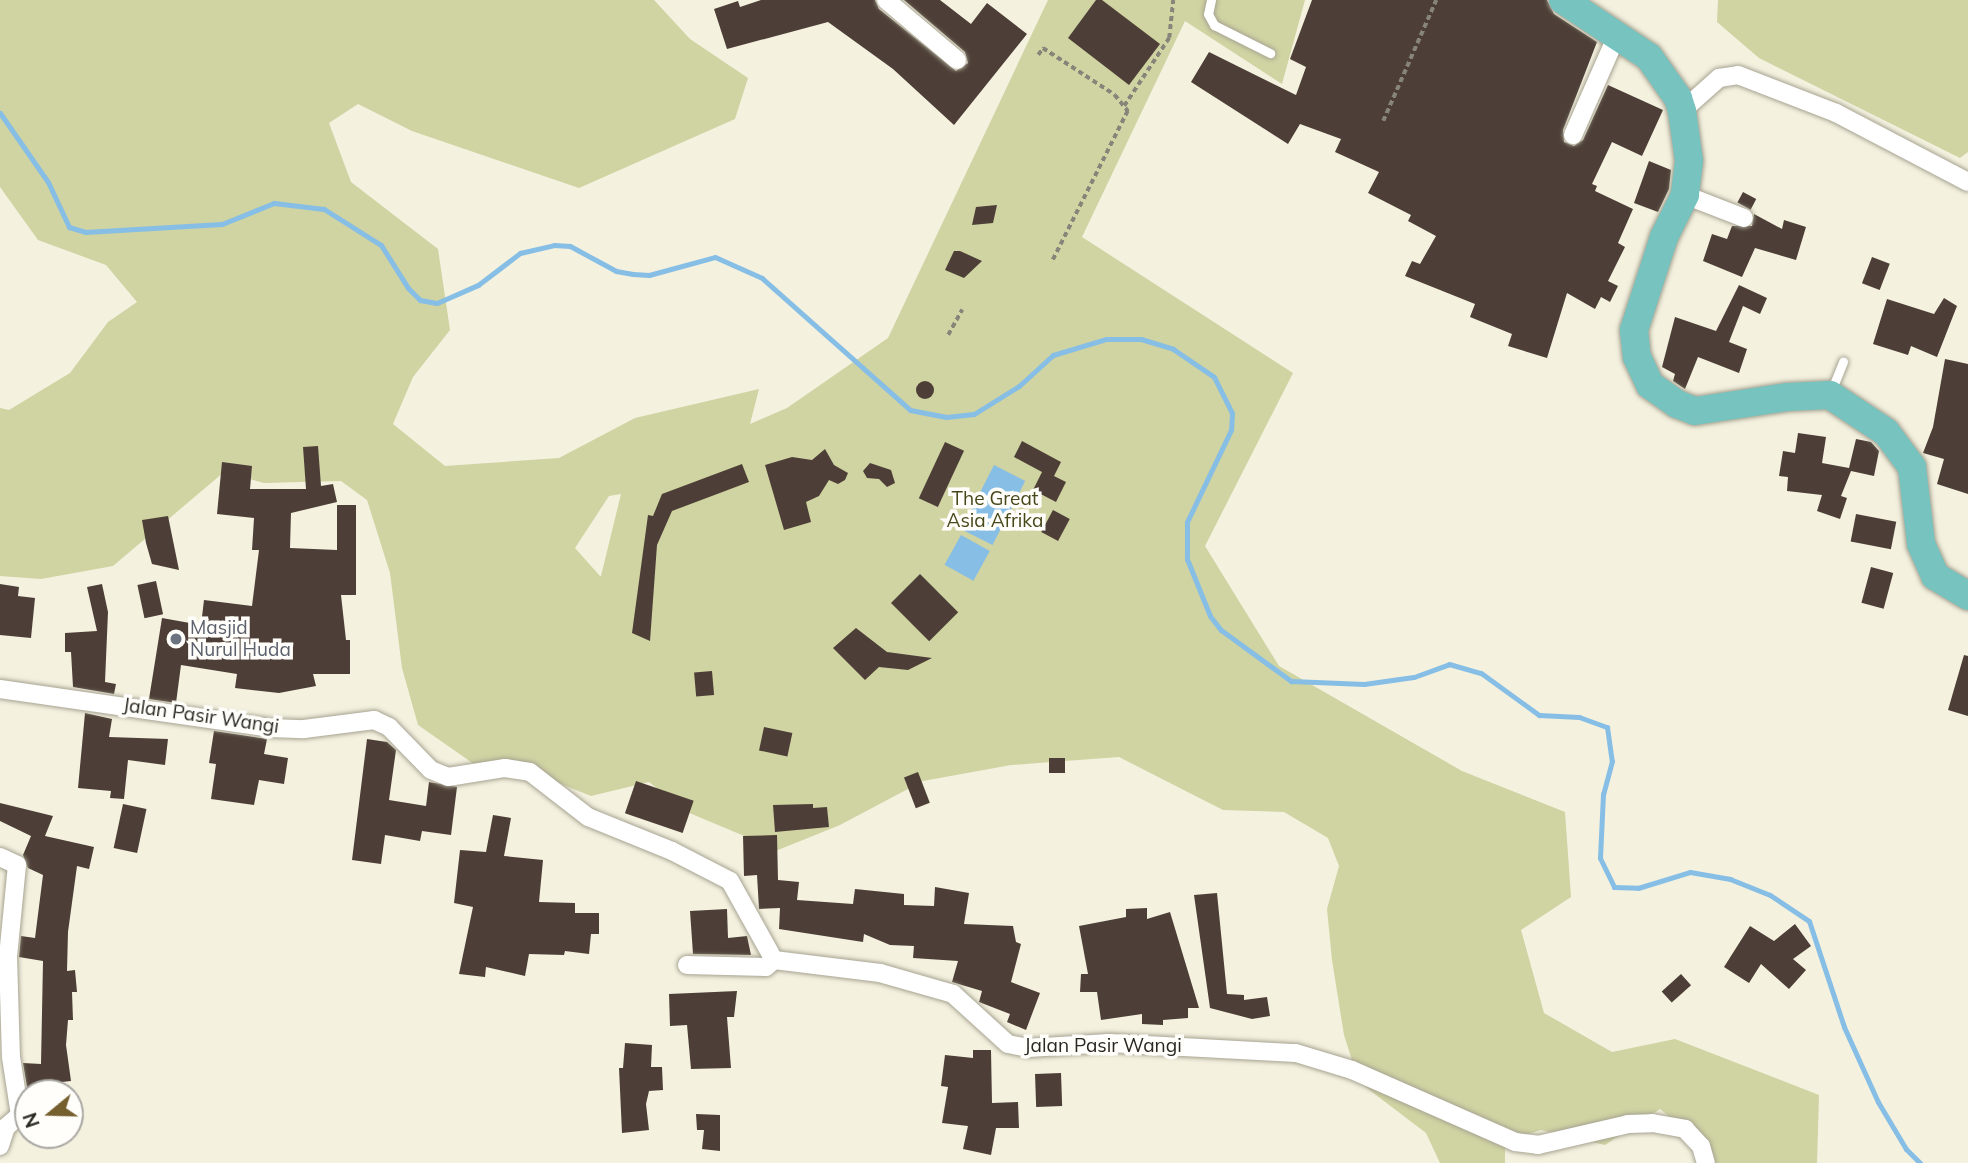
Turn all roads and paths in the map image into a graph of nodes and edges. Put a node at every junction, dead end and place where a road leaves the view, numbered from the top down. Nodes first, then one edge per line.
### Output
1 (886, 0) edge
2 (1173, 0) edge
3 (1211, 0) edge
4 (1436, 0) edge
5 (1563, 0) edge
6 (1618, 33) junction
7 (1270, 54) dead end
8 (1038, 55) dead end
9 (957, 60) dead end
10 (1124, 106) junction
11 (1682, 111) junction
12 (1383, 121) dead end
13 (1573, 135) dead end
14 (1968, 182) edge
15 (1685, 195) junction
16 (1744, 218) dead end
17 (1053, 260) dead end
18 (962, 310) dead end
19 (948, 335) dead end
20 (1843, 361) dead end
21 (1829, 395) junction
22 (1968, 596) edge
23 (0, 689) edge
24 (0, 858) edge
25 (774, 960) junction
26 (687, 965) dead end
27 (0, 1146) edge
28 (1706, 1163) edge

1 - 9 street
2 - 10 path
3 - 7 lane
4 - 12 path
5 - 6 main road
6 - 11 main road
6 - 13 street
8 - 10 path
10 - 17 path
11 - 14 street
11 - 15 main road
15 - 16 street
15 - 21 main road
18 - 19 path
20 - 21 lane
21 - 22 main road
23 - 25 street, Jalan Pasir Wangi
24 - 27 street
25 - 26 street
25 - 28 street, Jalan Pasir Wangi

